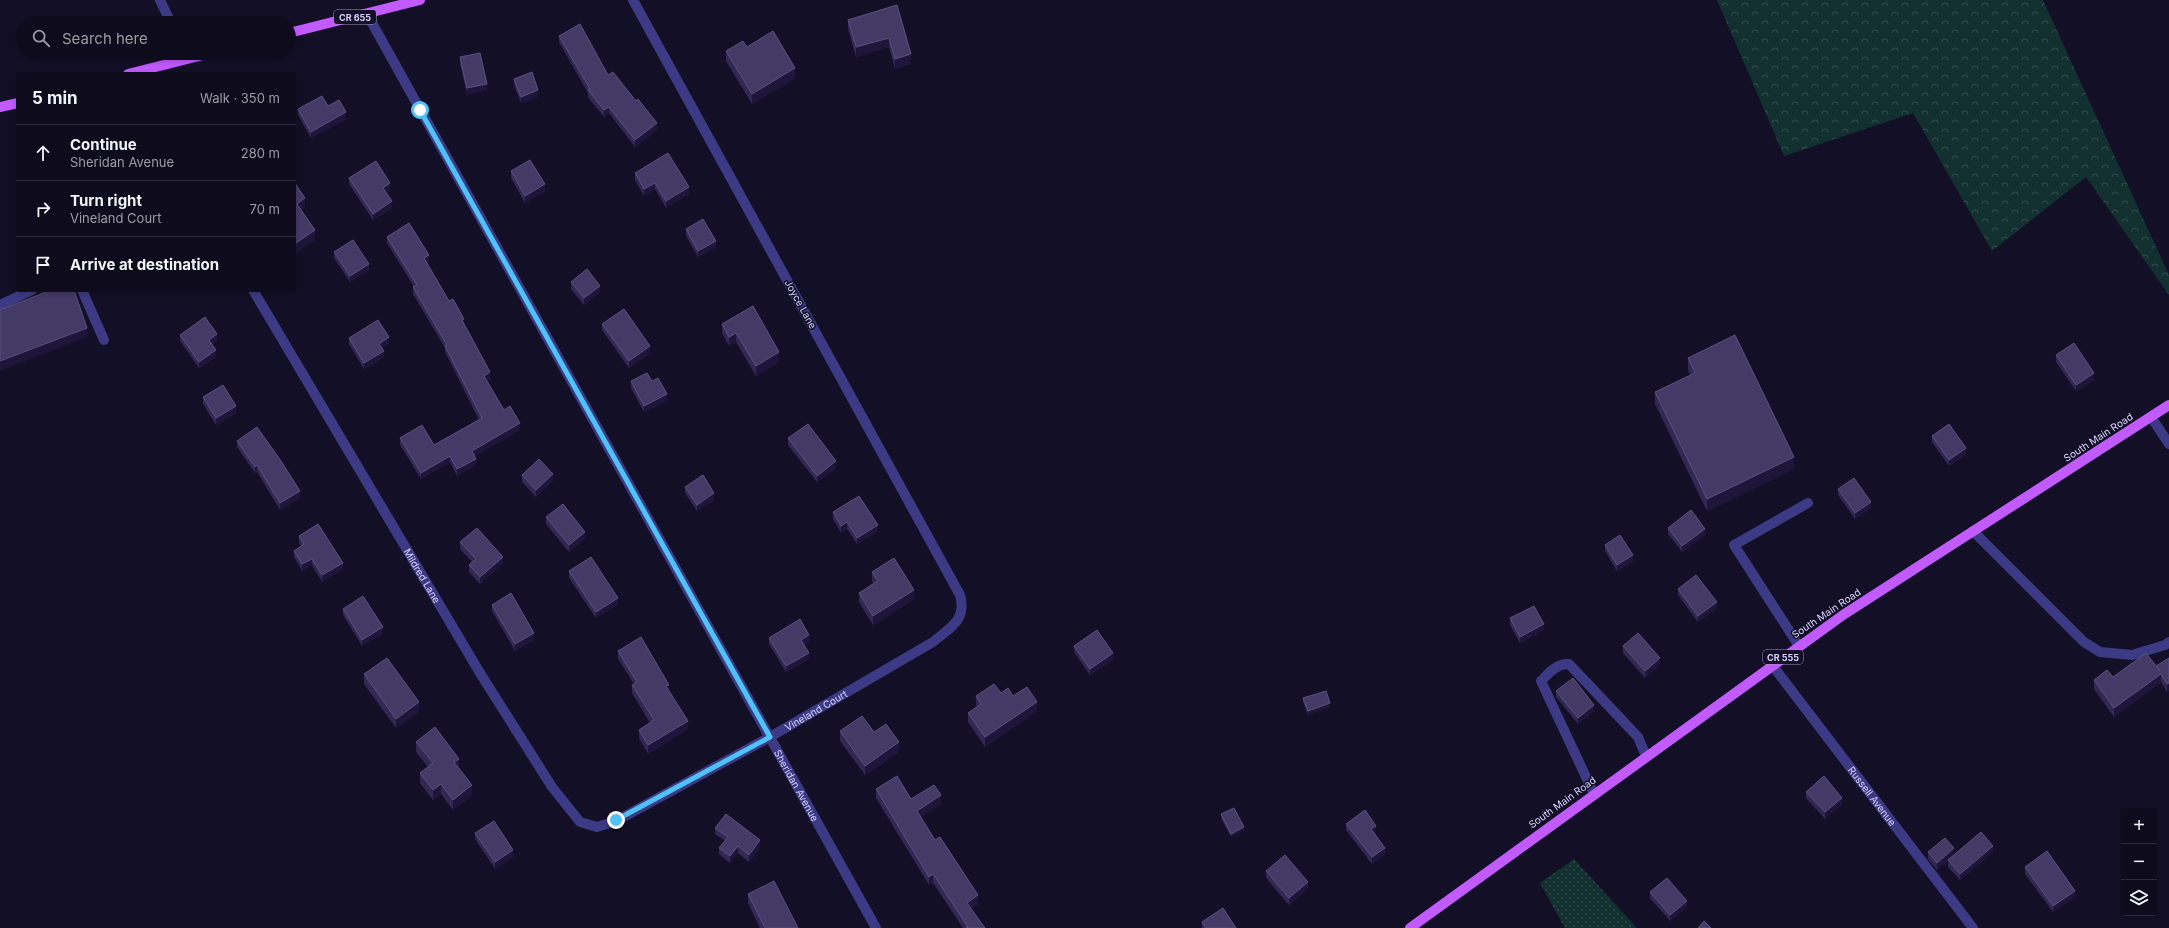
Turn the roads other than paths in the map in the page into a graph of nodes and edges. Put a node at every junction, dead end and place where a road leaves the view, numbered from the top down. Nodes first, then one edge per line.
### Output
1 (160, 0) edge
2 (420, 0) edge
3 (633, 0) edge
4 (367, 14) junction
5 (168, 16) edge
6 (296, 31) edge
7 (173, 60) edge
8 (135, 72) edge
9 (16, 103) edge
10 (0, 107) edge
11 (28, 292) edge
12 (83, 292) edge
13 (254, 292) edge
14 (0, 305) edge
15 (104, 340) dead end
16 (2169, 405) edge
17 (2151, 417) junction
18 (2169, 444) edge
19 (1808, 504) dead end
20 (1973, 531) junction
21 (962, 610) joint
22 (2169, 642) edge
23 (1799, 646) junction
24 (1772, 665) junction
25 (770, 737) junction
26 (1646, 756) junction
27 (1594, 794) junction
28 (616, 820) joint
29 (876, 928) edge
30 (1410, 928) edge
31 (1973, 928) edge

1 - 5 street
2 - 4 main road, CR 655
3 - 21 street, Joyce Lane
4 - 6 main road, CR 655
4 - 25 street, Sheridan Avenue
7 - 8 main road
9 - 10 main road
11 - 14 street
12 - 15 street
13 - 28 street, Mildred Lane
16 - 17 main road, South Main Road / CR 555
17 - 18 street
17 - 20 main road, South Main Road / CR 555
19 - 23 street
20 - 22 street
20 - 23 main road, South Main Road / CR 555
21 - 25 street, Vineland Court
23 - 24 main road, South Main Road / CR 555
24 - 26 main road, South Main Road / CR 555
24 - 31 street, Russell Avenue
25 - 28 street, Vineland Court
25 - 29 street, Sheridan Avenue
26 - 27 main road, South Main Road / CR 555
26 - 27 street
27 - 30 main road, South Main Road / CR 555

